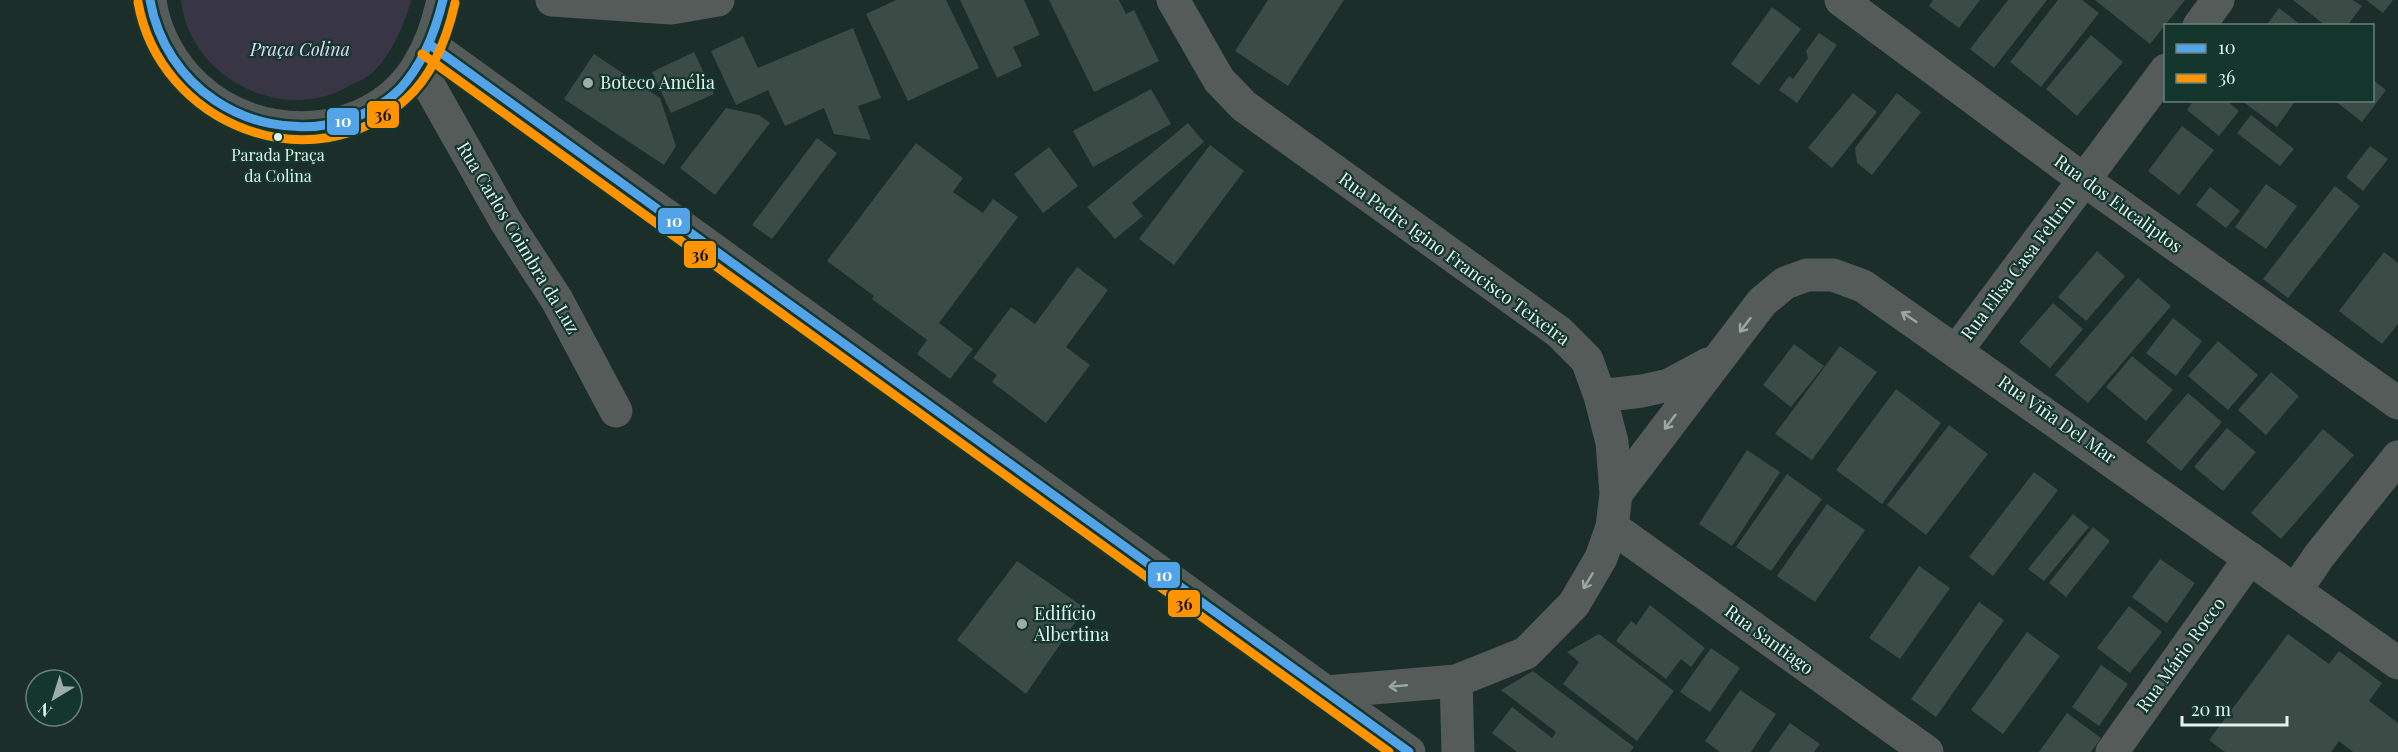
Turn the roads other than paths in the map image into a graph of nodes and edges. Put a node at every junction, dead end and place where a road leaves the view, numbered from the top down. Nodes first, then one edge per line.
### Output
1 (150, 0) edge
2 (442, 0) edge
3 (552, 0) edge
4 (718, 0) edge
5 (1173, 0) edge
6 (1841, 0) edge
7 (2218, 0) edge
8 (2200, 24) edge
9 (424, 55) junction
10 (2164, 73) edge
11 (2084, 180) junction
12 (1957, 350) junction
13 (1718, 359) junction
14 (1600, 396) junction
15 (2398, 403) edge
16 (616, 411) dead end
17 (2398, 457) edge
18 (1616, 494) junction
19 (1612, 527) junction
20 (2250, 558) junction
21 (2296, 591) junction
22 (2398, 663) edge
23 (1456, 681) junction
24 (1326, 692) junction
25 (1409, 752) edge
26 (1458, 752) edge
27 (1927, 752) edge
28 (2112, 752) edge

1 - 9 street
2 - 9 street
3 - 4 street
5 - 14 street, Rua Padre Igino Francisco Teixeira
6 - 11 street, Rua dos Eucaliptos
7 - 8 street
9 - 16 street, Rua Carlos Coimbra da Luz
9 - 24 street
10 - 11 street, Rua Elisa Casa Feltrin
11 - 12 street, Rua Elisa Casa Feltrin
11 - 15 street, Rua dos Eucaliptos
12 -> 13 street, Rua Viña Del Mar
12 - 20 street, Rua Viña Del Mar
13 - 14 street, Rua Viña Del Mar
13 -> 18 street, Rua Viña Del Mar
14 - 18 street, Rua Padre Igino Francisco Teixeira
17 - 21 street
18 - 19 street, Rua Padre Igino Francisco Teixeira
19 -> 23 street, Rua Padre Igino Francisco Teixeira
19 - 27 street, Rua Santiago
20 - 21 street, Rua Viña Del Mar
20 - 28 street, Rua Mário Rocco
21 - 22 street, Rua Viña Del Mar
23 -> 24 street, Rua Padre Igino Francisco Teixeira
23 - 26 street
24 - 25 street

